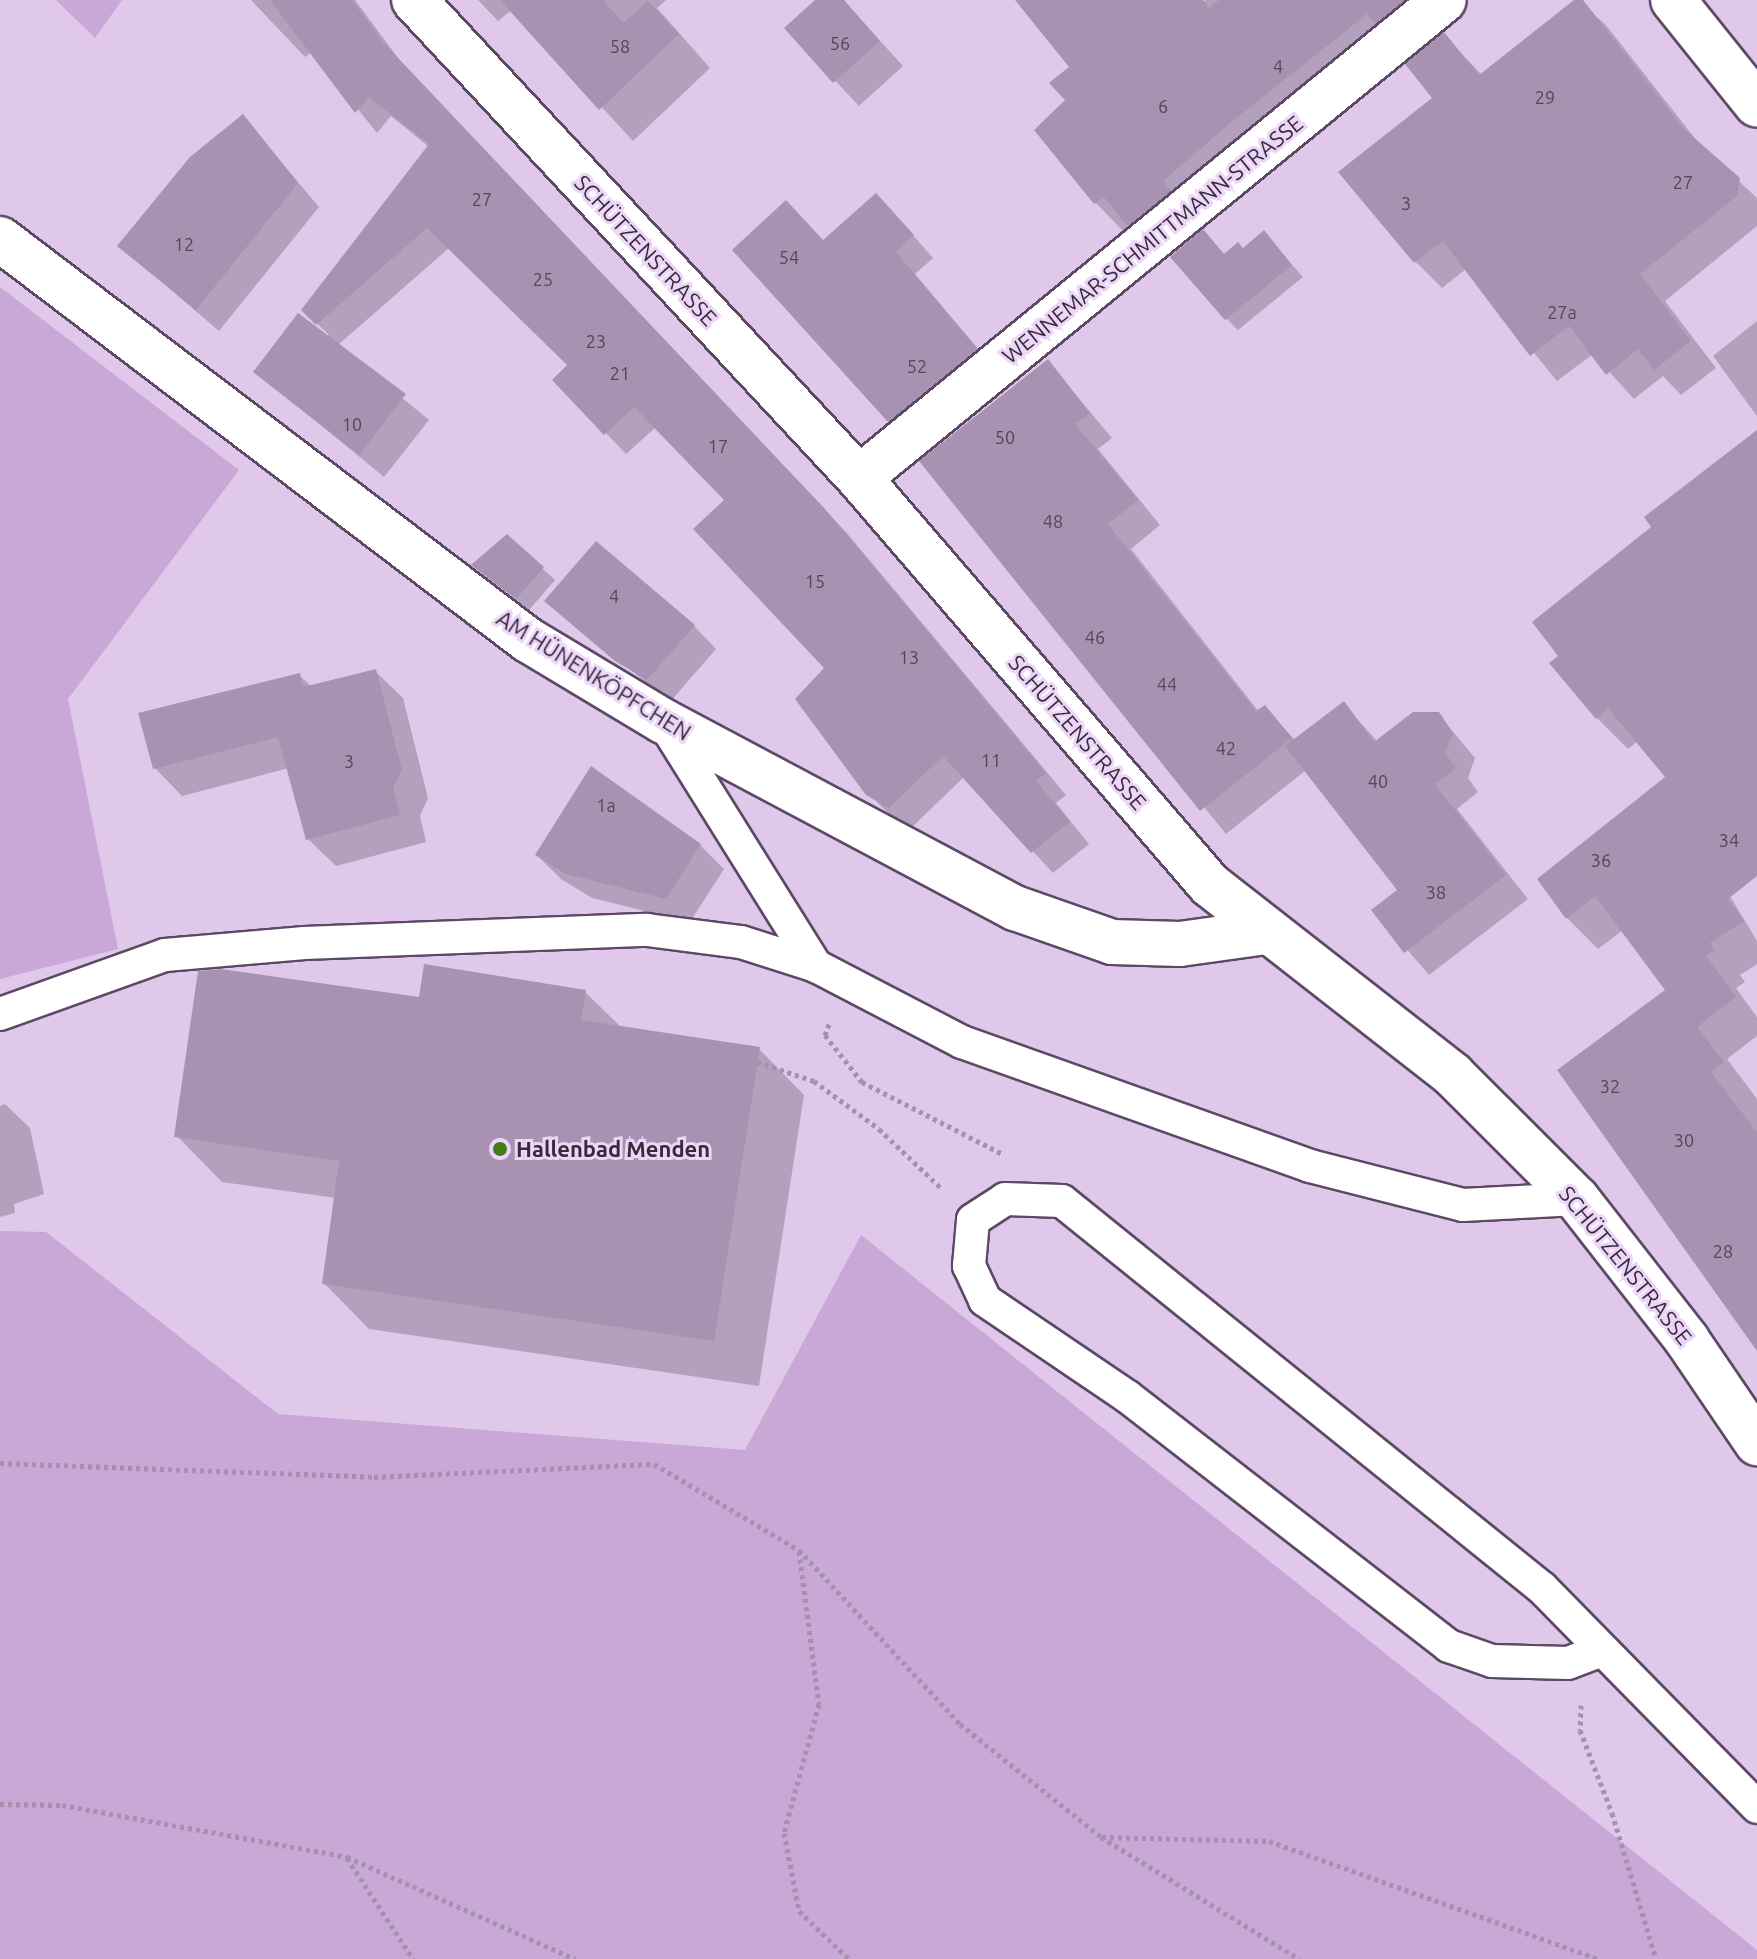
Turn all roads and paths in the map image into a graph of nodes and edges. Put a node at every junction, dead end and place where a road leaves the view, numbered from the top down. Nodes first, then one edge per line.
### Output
1 (414, 0) edge
2 (1444, 0) edge
3 (1673, 0) edge
4 (1757, 105) edge
5 (0, 239) edge
6 (859, 478) junction
7 (663, 721) junction
8 (1266, 932) junction
9 (816, 966) junction
10 (0, 1014) edge
11 (825, 1035) dead end
12 (757, 1062) dead end
13 (1005, 1199) junction
14 (1577, 1199) junction
15 (973, 1220) junction
16 (1757, 1443) edge
17 (0, 1463) edge
18 (799, 1550) junction
19 (1602, 1650) junction
20 (1581, 1699) dead end
21 (0, 1804) edge
22 (1757, 1807) edge
23 (1101, 1837) junction
24 (347, 1857) junction
25 (413, 1959) edge
26 (575, 1959) edge
27 (849, 1959) edge
28 (1299, 1959) edge
29 (1599, 1959) edge
30 (1656, 1959) edge

1 - 6 street, SCHÜTZENSTRASSE
2 - 6 street, WENNEMAR-SCHMITTMANN-STRASSE
3 - 4 street
5 - 7 street, AM HÜNENKÖPFCHEN
6 - 8 street, SCHÜTZENSTRASSE
7 - 8 street, AM HÜNENKÖPFCHEN
7 - 9 lane
8 - 14 street, SCHÜTZENSTRASSE
9 - 10 lane
9 - 14 lane
11 - 13 path
12 - 15 path
13 - 15 lane
13 - 19 lane
14 - 16 street, SCHÜTZENSTRASSE
15 - 19 lane
17 - 18 path
18 - 23 path
18 - 27 path
19 - 22 lane
20 - 30 path
21 - 24 path
23 - 28 path
23 - 29 path
24 - 25 path
24 - 26 path

